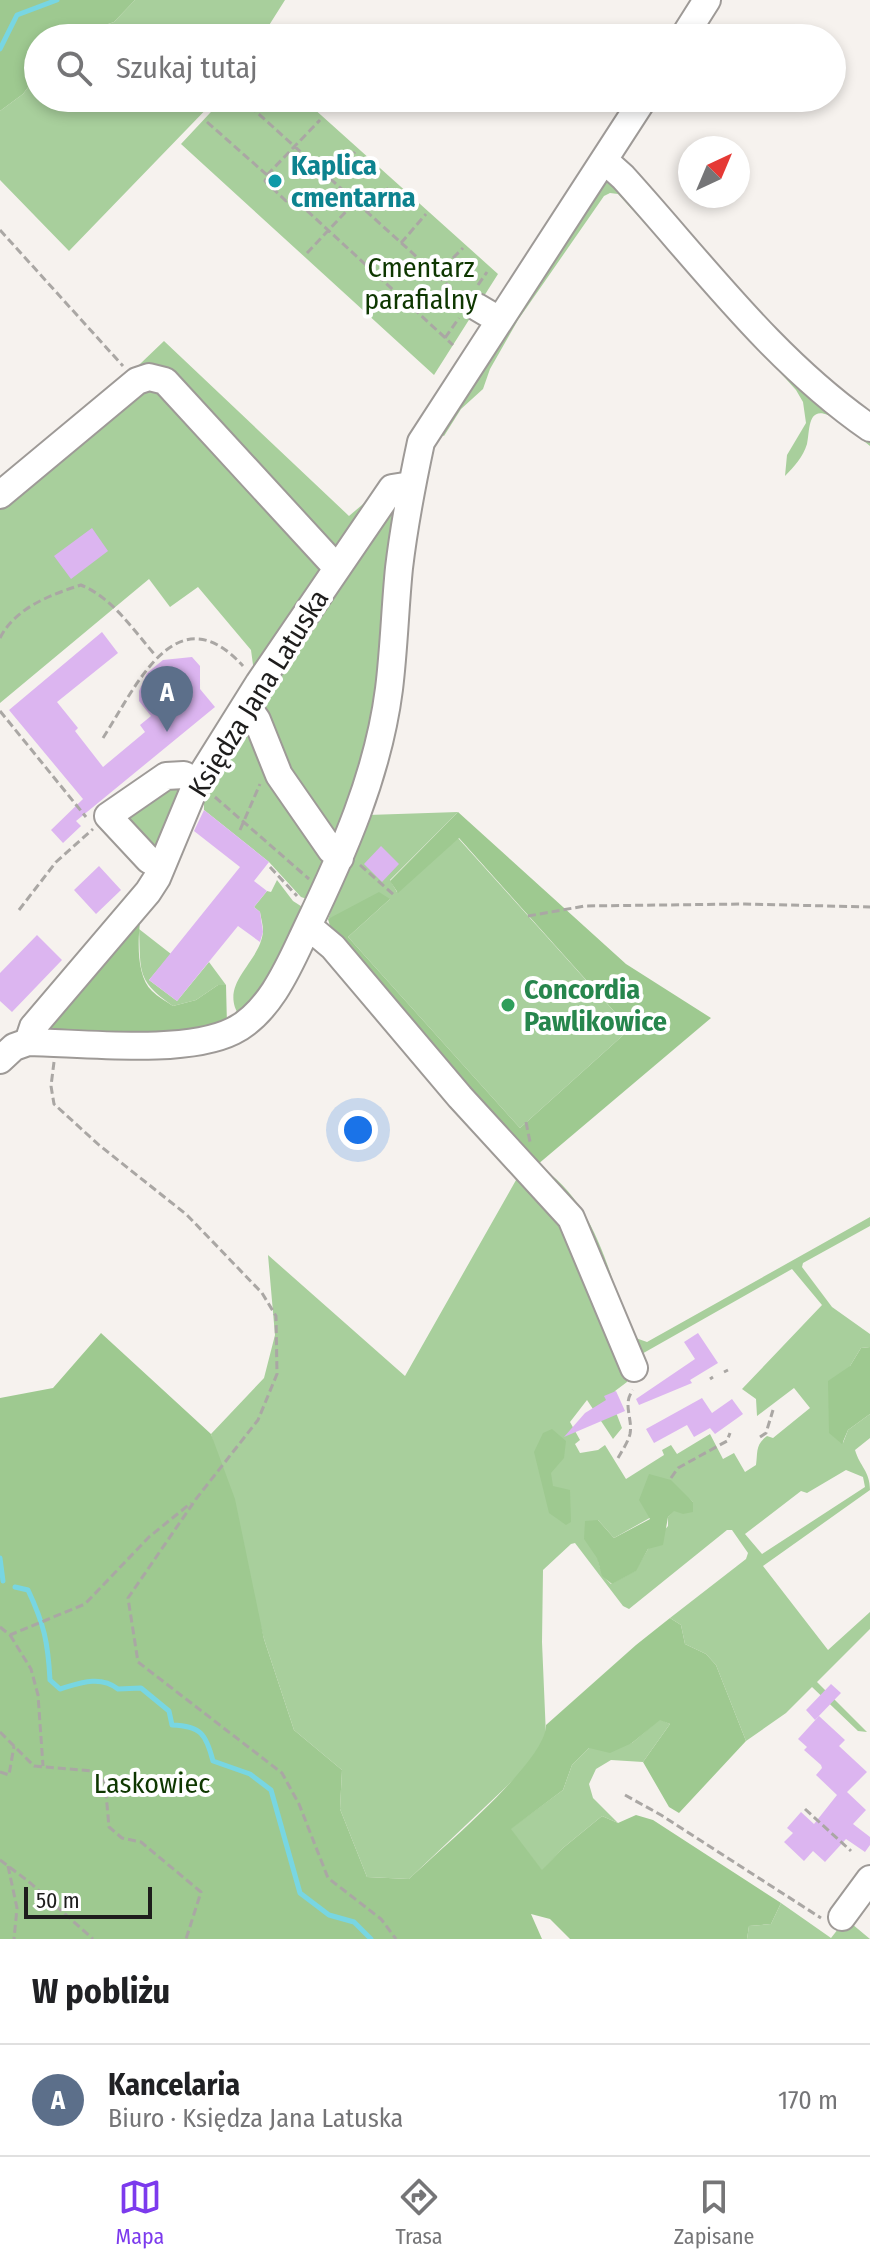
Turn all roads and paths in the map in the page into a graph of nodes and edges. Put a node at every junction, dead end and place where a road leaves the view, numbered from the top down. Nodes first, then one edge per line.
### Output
1 (707, 0) edge
2 (692, 24) edge
3 (256, 112) edge
4 (635, 112) edge
5 (320, 120) dead end
6 (207, 122) dead end
7 (296, 148) junction
8 (355, 152) dead end
9 (604, 160) junction
10 (267, 175) junction
11 (329, 179) junction
12 (391, 185) dead end
13 (355, 202) junction
14 (367, 212) junction
15 (426, 214) dead end
16 (0, 230) edge
17 (329, 230) junction
18 (401, 243) junction
19 (463, 248) dead end
20 (307, 253) dead end
21 (436, 275) junction
22 (478, 315) junction
23 (445, 338) junction
24 (453, 345) dead end
25 (137, 381) junction
26 (870, 428) edge
27 (411, 485) junction
28 (0, 495) edge
29 (337, 568) junction
30 (0, 638) edge
31 (156, 656) junction
32 (252, 694) junction
33 (0, 711) edge
34 (103, 738) dead end
35 (270, 753) junction
36 (197, 782) junction
37 (244, 823) junction
38 (240, 830) dead end
39 (340, 858) junction
40 (161, 865) junction
41 (270, 867) dead end
42 (394, 895) dead end
43 (870, 907) edge
44 (317, 909) junction
45 (19, 910) dead end
46 (528, 916) dead end
47 (41, 1042) junction
48 (0, 1060) edge
49 (636, 1376) joint
50 (773, 1410) dead end
51 (730, 1433) dead end
52 (760, 1437) dead end
53 (618, 1458) dead end
54 (671, 1478) dead end
55 (196, 1499) junction
56 (0, 1627) edge
57 (10, 1635) junction
58 (0, 1732) edge
59 (14, 1746) junction
60 (43, 1766) junction
61 (0, 1772) edge
62 (625, 1795) dead end
63 (805, 1809) dead end
64 (851, 1851) dead end
65 (0, 1860) edge
66 (8, 1866) junction
67 (870, 1879) edge
68 (842, 1917) joint
69 (14, 1939) edge
70 (93, 1939) edge
71 (186, 1939) edge
72 (396, 1939) edge

1 - 2 street
3 - 7 path
4 - 9 street
5 - 7 path
6 - 10 path
7 - 10 path
7 - 11 path
8 - 11 path
9 - 22 street
9 - 26 street
10 - 17 path
11 - 13 path
12 - 14 path
13 - 14 path
13 - 17 path
14 - 18 path
15 - 18 path
16 - 25 path
17 - 20 path
17 - 23 path
18 - 21 path
19 - 21 path
21 - 22 path
22 - 23 path
22 - 27 street
23 - 24 path
25 - 28 street
25 - 29 street
27 - 29 street, Księdza Jana Latuska
27 - 39 street
29 - 32 street, Księdza Jana Latuska
30 - 31 path
31 - 32 path
31 - 34 path
32 - 35 street
32 - 36 street, Księdza Jana Latuska
33 - 45 path
35 - 37 path
35 - 39 street
36 - 37 path
36 - 40 street, Księdza Jana Latuska
36 - 40 street
37 - 38 path
37 - 44 path
39 - 42 path
39 - 44 street
40 - 47 street, Księdza Jana Latuska
41 - 44 path
43 - 46 path
44 - 47 street
44 - 49 street
47 - 48 street, Księdza Jana Latuska
47 - 55 path
49 - 53 path
50 - 52 path
51 - 54 path
55 - 57 path
55 - 72 path
56 - 57 path
57 - 60 path
58 - 59 path
59 - 60 path
59 - 61 path
60 - 71 path
62 - 68 path
63 - 64 path
65 - 66 path
66 - 69 path
66 - 70 path
67 - 68 street

